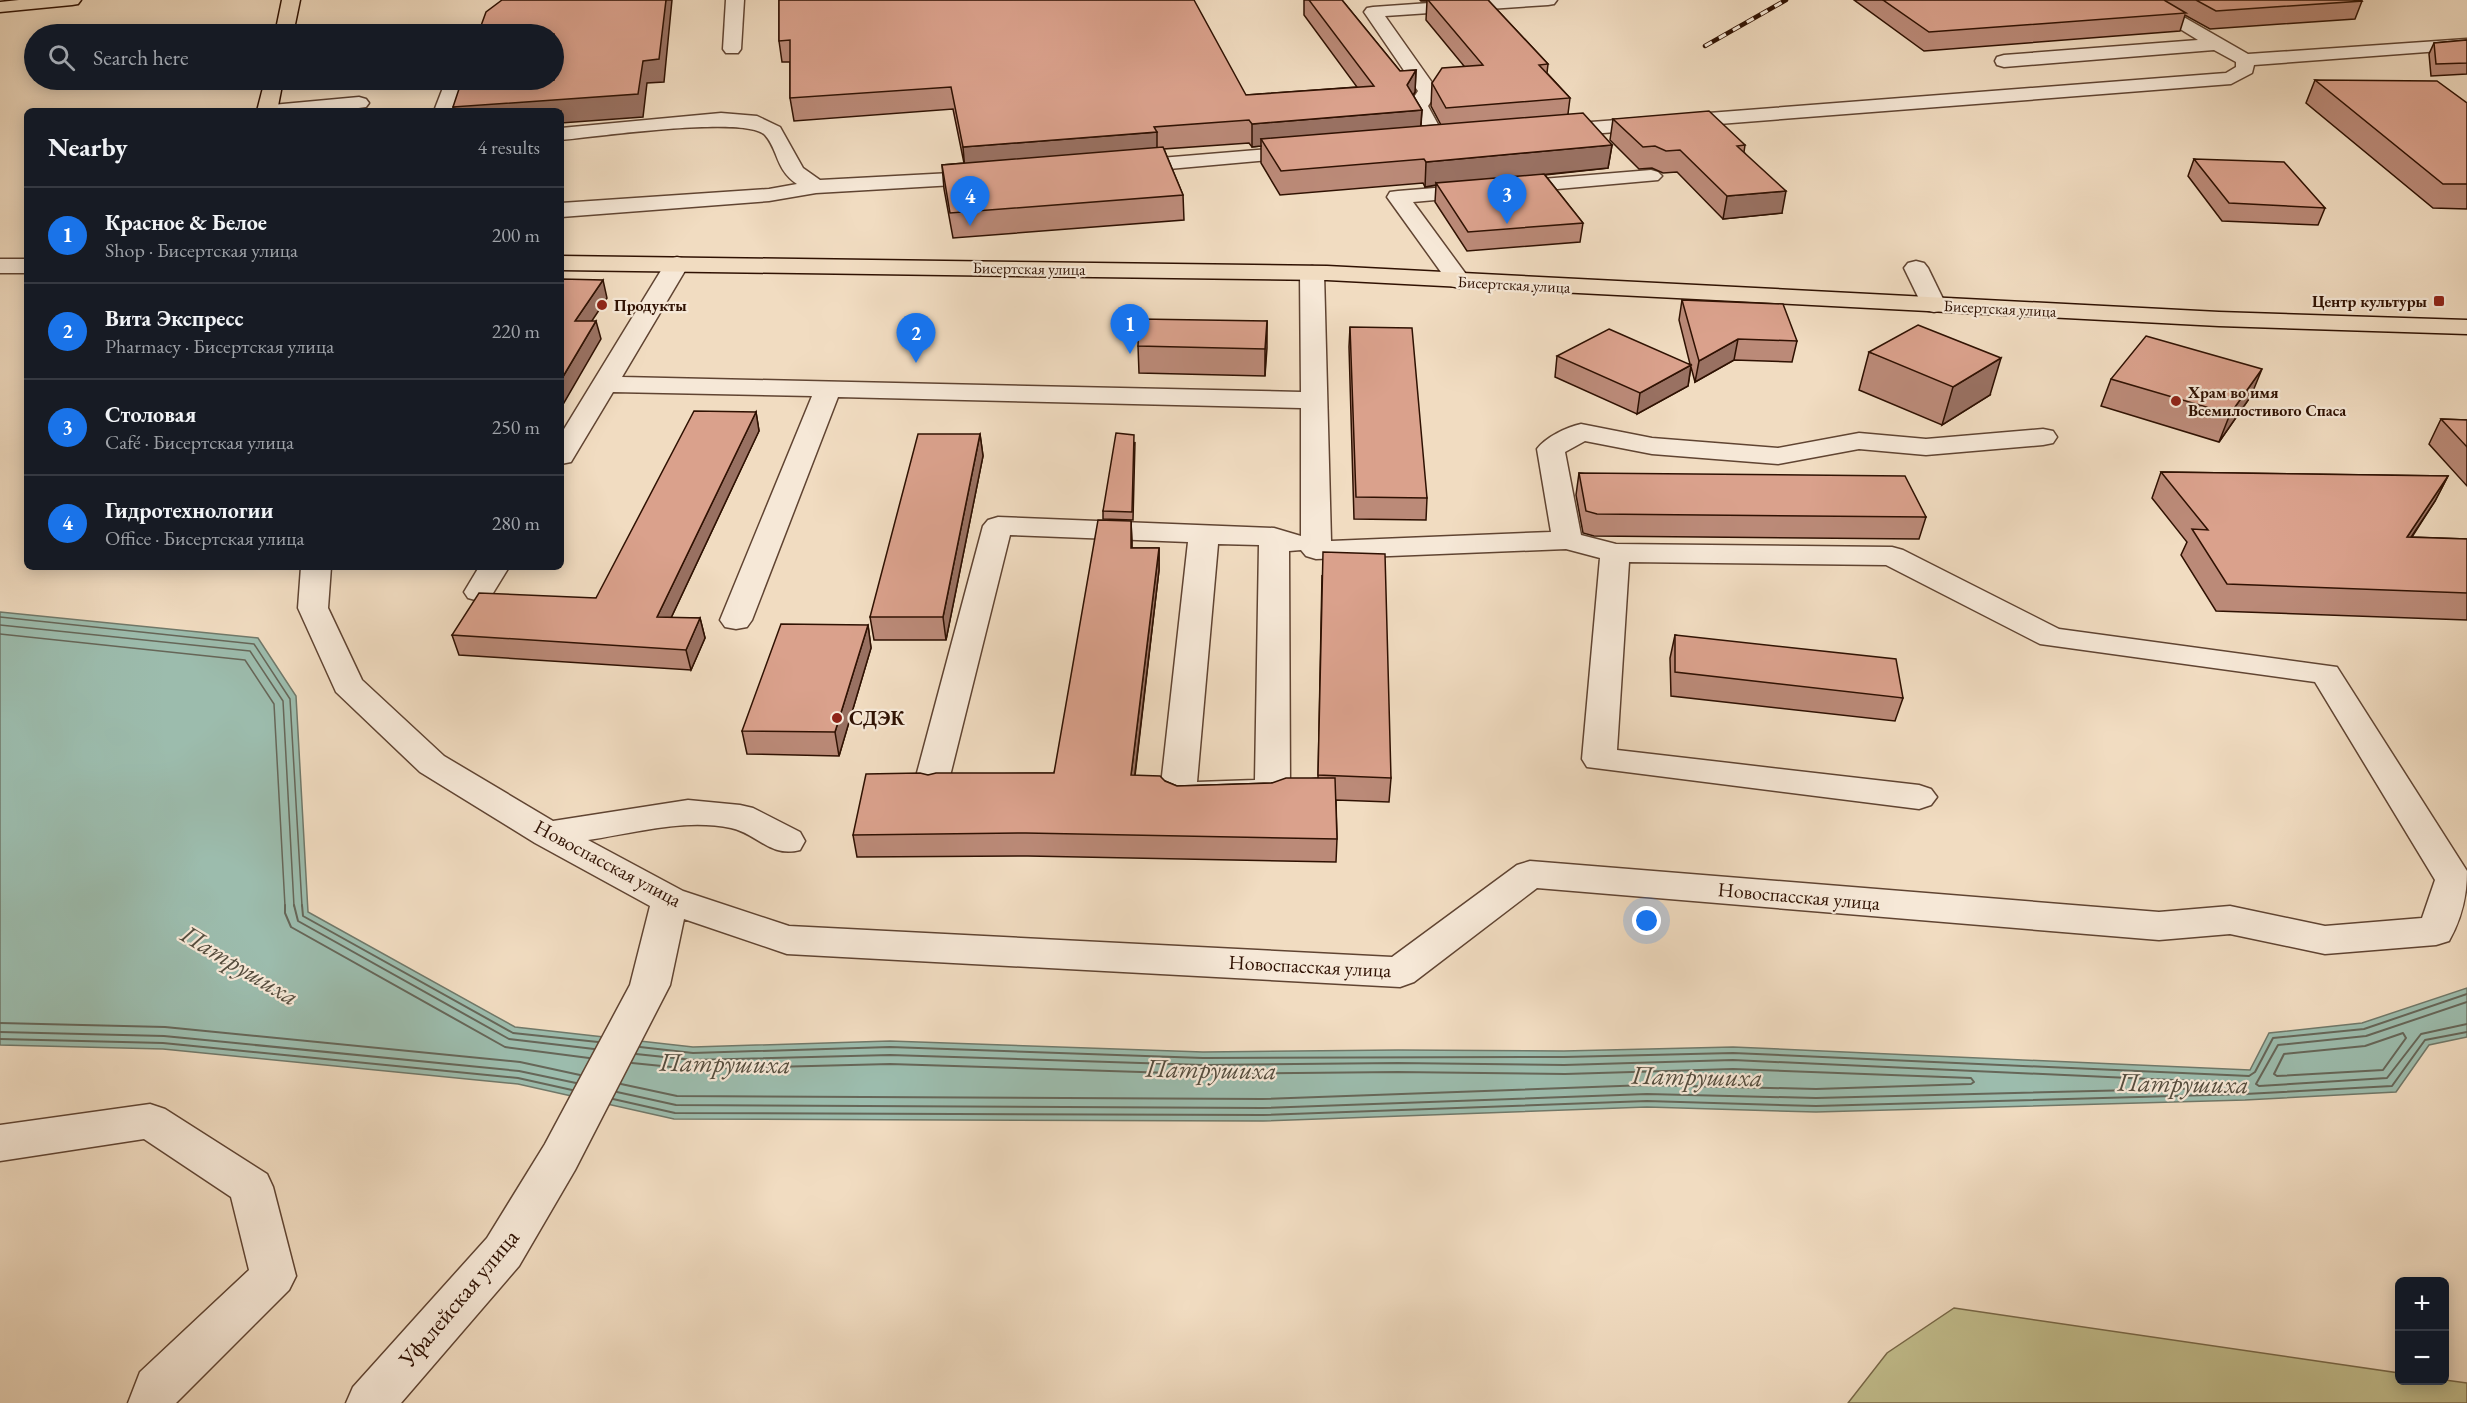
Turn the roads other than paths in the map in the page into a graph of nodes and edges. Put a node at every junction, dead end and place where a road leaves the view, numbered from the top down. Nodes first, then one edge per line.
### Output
1 (72, 0) edge
2 (291, 0) edge
3 (735, 0) edge
4 (1548, 0) edge
5 (2146, 0) edge
6 (1369, 6) edge
7 (0, 7) edge
8 (286, 24) edge
9 (2218, 44) junction
10 (2467, 44) edge
11 (732, 49) dead end
12 (2245, 60) junction
13 (2004, 61) dead end
14 (272, 90) edge
15 (451, 90) edge
16 (361, 100) edge
17 (268, 108) edge
18 (296, 108) edge
19 (445, 108) edge
20 (1530, 133) edge
21 (564, 134) edge
22 (1460, 139) edge
23 (1437, 141) junction
24 (1414, 143) edge
25 (1320, 150) edge
26 (1108, 168) edge
27 (1013, 176) edge
28 (1651, 176) edge
29 (816, 187) junction
30 (564, 210) edge
31 (564, 263) edge
32 (677, 264) junction
33 (0, 266) edge
34 (24, 266) edge
35 (1916, 268) dead end
36 (1312, 273) junction
37 (1459, 281) junction
38 (1934, 305) junction
39 (2467, 327) edge
40 (604, 384) junction
41 (828, 389) junction
42 (1314, 400) junction
43 (2043, 437) dead end
44 (564, 451) edge
45 (1204, 533) junction
46 (1274, 537) junction
47 (1567, 540) junction
48 (1316, 550) junction
49 (1615, 553) junction
50 (316, 570) edge
51 (736, 620) dead end
52 (931, 784) edge
53 (1919, 797) dead end
54 (548, 834) junction
55 (788, 841) dead end
56 (670, 900) junction
57 (0, 1143) edge
58 (152, 1403) edge
59 (370, 1403) edge

1 - 7 main road
2 - 8 main road
3 - 11 street
4 - 6 street
5 - 9 street
6 - 23 street
9 - 12 street
9 - 13 street
10 - 12 street
12 - 20 street
14 - 17 main road
15 - 19 street
16 - 18 street
21 - 29 street
22 - 23 street
23 - 24 street
25 - 26 street
27 - 29 street
28 - 37 street
29 - 30 street
31 - 32 main road, Бисертская улица
32 - 36 main road, Бисертская улица
32 - 40 street
33 - 34 street
35 - 38 street
36 - 37 main road, Бисертская улица
36 - 42 street
37 - 38 main road, Бисертская улица
38 - 39 main road, Бисертская улица
40 - 41 street
40 - 44 street
41 - 42 street
41 - 51 street
42 - 48 street
43 - 47 street
45 - 46 street
45 - 46 street
45 - 52 street
46 - 48 street
47 - 48 street
47 - 49 street
49 - 53 street
49 - 56 street, Новоспасская улица
50 - 54 street, Новоспасская улица
54 - 55 street
54 - 56 street, Новоспасская улица
56 - 59 street, Уфалейская улица
57 - 58 street

